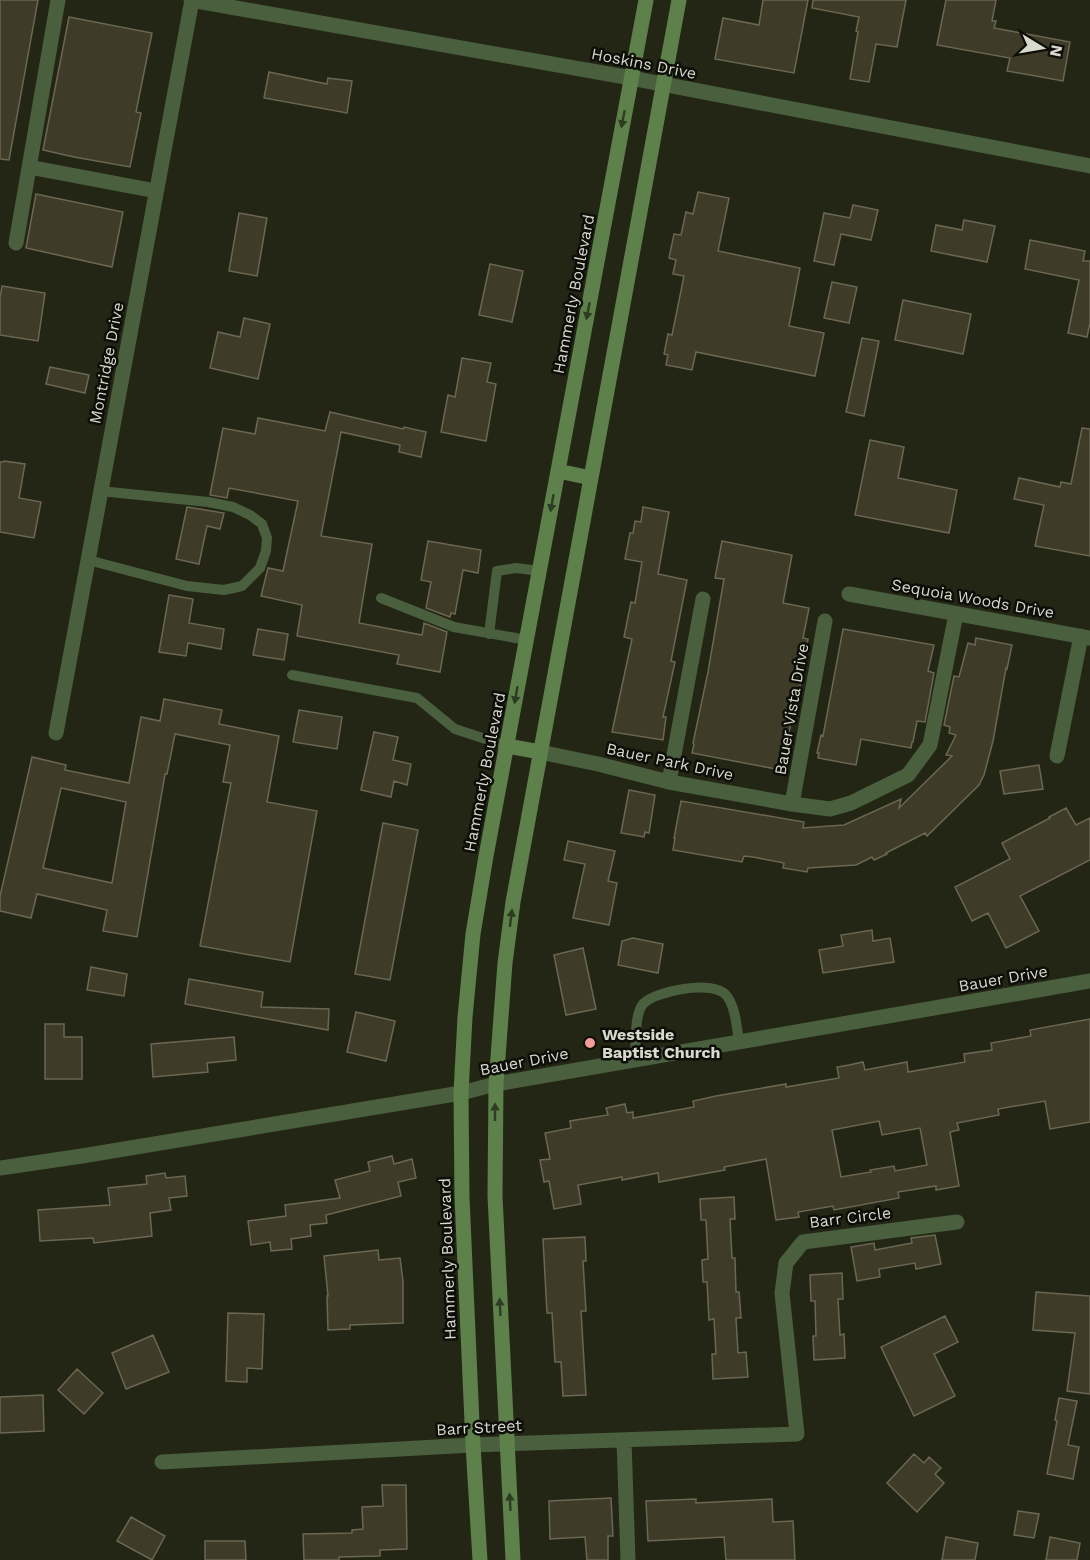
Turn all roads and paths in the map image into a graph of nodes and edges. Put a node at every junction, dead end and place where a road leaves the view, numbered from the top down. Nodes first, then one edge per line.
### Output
1 (58, 0) edge
2 (191, 0) edge
3 (646, 0) edge
4 (679, 0) edge
5 (631, 78) junction
6 (664, 85) junction
7 (1090, 166) edge
8 (29, 167) junction
9 (156, 191) junction
10 (16, 243) dead end
11 (558, 471) junction
12 (591, 478) junction
13 (100, 491) junction
14 (88, 560) junction
15 (540, 571) junction
16 (849, 594) dead end
17 (381, 598) dead end
18 (703, 599) dead end
19 (956, 614) junction
20 (825, 621) dead end
21 (489, 634) junction
22 (1085, 637) edge
23 (526, 640) junction
24 (292, 675) dead end
25 (56, 733) dead end
26 (507, 746) junction
27 (540, 752) junction
28 (1057, 756) dead end
29 (669, 782) junction
30 (792, 804) junction
31 (1090, 981) edge
32 (739, 1042) junction
33 (635, 1059) junction
34 (496, 1084) junction
35 (461, 1093) junction
36 (0, 1167) edge
37 (957, 1222) dead end
38 (797, 1434) joint
39 (624, 1440) junction
40 (506, 1444) junction
41 (472, 1445) junction
42 (162, 1462) dead end
43 (480, 1560) edge
44 (513, 1560) edge
45 (628, 1560) edge

1 - 8 street
2 - 5 street, Hoskins Drive
2 - 9 street, Montridge Drive
3 - 5 main road, Hammerly Boulevard
4 - 6 main road
5 - 6 street, Hoskins Drive
5 -> 11 main road, Hammerly Boulevard
6 - 7 street, Hoskins Drive
6 - 12 main road
8 - 9 street
8 - 10 street
9 - 13 street, Montridge Drive
11 - 12 main road
11 -> 15 main road, Hammerly Boulevard
12 - 27 main road
13 - 14 street, Montridge Drive
13 - 14 lane
14 - 25 street, Montridge Drive
15 - 21 lane
15 - 23 main road, Hammerly Boulevard
16 - 19 street, Sequoia Woods Drive
17 - 21 lane
18 - 29 street
19 - 22 street, Sequoia Woods Drive
19 - 30 street, Bauer Park Drive
20 - 30 street, Bauer Vista Drive
21 - 23 lane
22 - 28 street
23 -> 26 main road, Hammerly Boulevard
24 - 26 lane
26 - 27 main road
26 - 35 main road, Hammerly Boulevard
27 - 29 street, Bauer Park Drive
34 -> 27 main road
29 - 30 street, Bauer Park Drive
31 - 32 street, Bauer Drive
32 - 33 street, Bauer Drive
32 - 33 lane
33 - 34 street, Bauer Drive
34 - 35 street, Bauer Drive
40 -> 34 main road
35 - 36 street, Bauer Drive
35 - 41 main road, Hammerly Boulevard
37 - 38 street, Barr Circle
38 - 39 street, Barr Street
39 - 40 street, Barr Street
39 - 45 street
40 - 41 street, Barr Street
44 -> 40 main road
41 - 42 street, Barr Street
41 - 43 main road, Hammerly Boulevard

